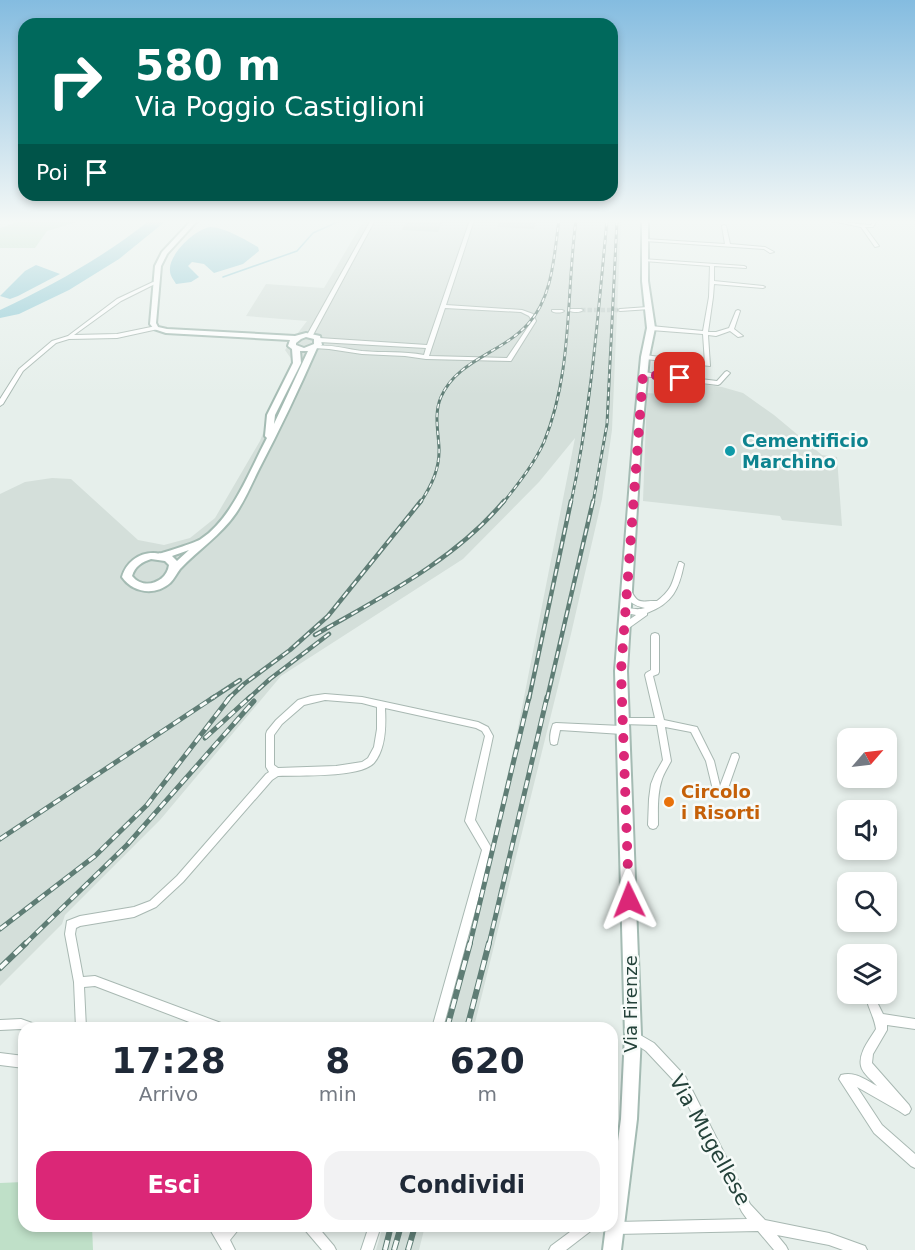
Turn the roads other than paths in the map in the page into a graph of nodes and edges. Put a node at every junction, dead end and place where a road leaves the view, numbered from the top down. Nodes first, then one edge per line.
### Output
1 (156, 278) edge
2 (342, 278) edge
3 (453, 278) edge
4 (646, 278) edge
5 (712, 278) edge
6 (712, 282) junction
7 (155, 283) junction
8 (763, 287) dead end
9 (444, 306) junction
10 (648, 308) junction
11 (562, 310) dead end
12 (571, 310) dead end
13 (581, 310) tunnel mouth
14 (621, 310) tunnel mouth
15 (554, 311) dead end
16 (738, 311) dead end
17 (156, 328) junction
18 (651, 328) junction
19 (731, 329) junction
20 (705, 333) junction
21 (310, 335) junction
22 (740, 336) dead end
23 (68, 337) junction
24 (295, 344) junction
25 (377, 344) junction
26 (316, 345) junction
27 (430, 346) junction
28 (368, 353) junction
29 (426, 357) junction
30 (645, 357) junction
31 (727, 373) dead end
32 (643, 374) junction
33 (0, 404) edge
34 (269, 439) junction
35 (201, 542) junction
36 (164, 556) junction
37 (681, 564) dead end
38 (175, 568) junction
39 (626, 586) junction
40 (645, 609) junction
41 (624, 610) junction
42 (623, 628) junction
43 (655, 636) dead end
44 (381, 705) junction
45 (658, 722) junction
46 (622, 725) junction
47 (554, 741) dead end
48 (735, 757) dead end
49 (276, 772) junction
50 (654, 825) dead end
51 (79, 982) junction
52 (871, 1004) edge
53 (881, 1019) junction
54 (80, 1022) edge
55 (205, 1022) edge
56 (439, 1022) edge
57 (18, 1024) edge
58 (915, 1024) edge
59 (0, 1025) edge
60 (633, 1035) junction
61 (0, 1059) edge
62 (18, 1061) edge
63 (910, 1108) edge
64 (915, 1162) edge
65 (618, 1189) edge
66 (758, 1225) junction
67 (618, 1228) edge
68 (217, 1232) edge
69 (314, 1232) edge
70 (373, 1232) edge
71 (580, 1232) edge
72 (614, 1232) edge
73 (225, 1245) edge
74 (330, 1250) edge
75 (367, 1250) edge
76 (555, 1250) edge
77 (612, 1250) edge
78 (782, 1250) edge
79 (861, 1250) edge

1 - 7 street
2 - 21 street
3 - 9 street
4 - 10 street, Via Firenze
5 - 6 street
6 - 8 street
6 - 20 street
7 - 17 street
7 - 23 street
9 - 27 street
9 - 29 street
10 - 14 street
10 - 18 street, Via Firenze
11 - 15 street
12 - 13 street
16 - 19 street
17 - 23 street
17 - 24 street
18 - 20 street
18 - 30 street, Via Firenze
19 - 20 street
19 - 22 street
20 - 30 street
21 - 24 street
21 - 26 street
23 - 33 street
24 - 26 street
24 - 34 street
25 - 26 street
25 - 27 street
25 - 28 street
26 - 28 street
26 - 34 street
27 - 29 street
28 - 29 street
30 - 32 street, Via Firenze
31 - 32 street
32 - 39 street, Via Firenze
34 - 35 street
35 - 36 street
35 - 38 street
36 - 38 street
36 - 38 street
37 - 40 street
39 - 40 street
39 - 41 street, Via Firenze
40 - 41 street
40 - 42 street
41 - 42 street, Via Firenze
42 - 46 street, Via Firenze
43 - 45 street
44 - 49 street
44 - 49 street
44 - 56 street
45 - 46 street
45 - 48 street
45 - 50 street
46 - 47 street
46 - 60 street, Via Firenze
49 - 51 street
51 - 54 street
51 - 55 street
52 - 53 street
53 - 58 street
53 - 63 street
57 - 59 street
60 - 65 street, Via Firenze
60 - 66 street, Via Mugellese
61 - 62 street
63 - 64 street
66 - 67 street
66 - 78 street, Via Mugellese
66 - 79 street
68 - 73 street
69 - 74 street
70 - 75 street
71 - 76 street
72 - 77 street, Via Firenze

